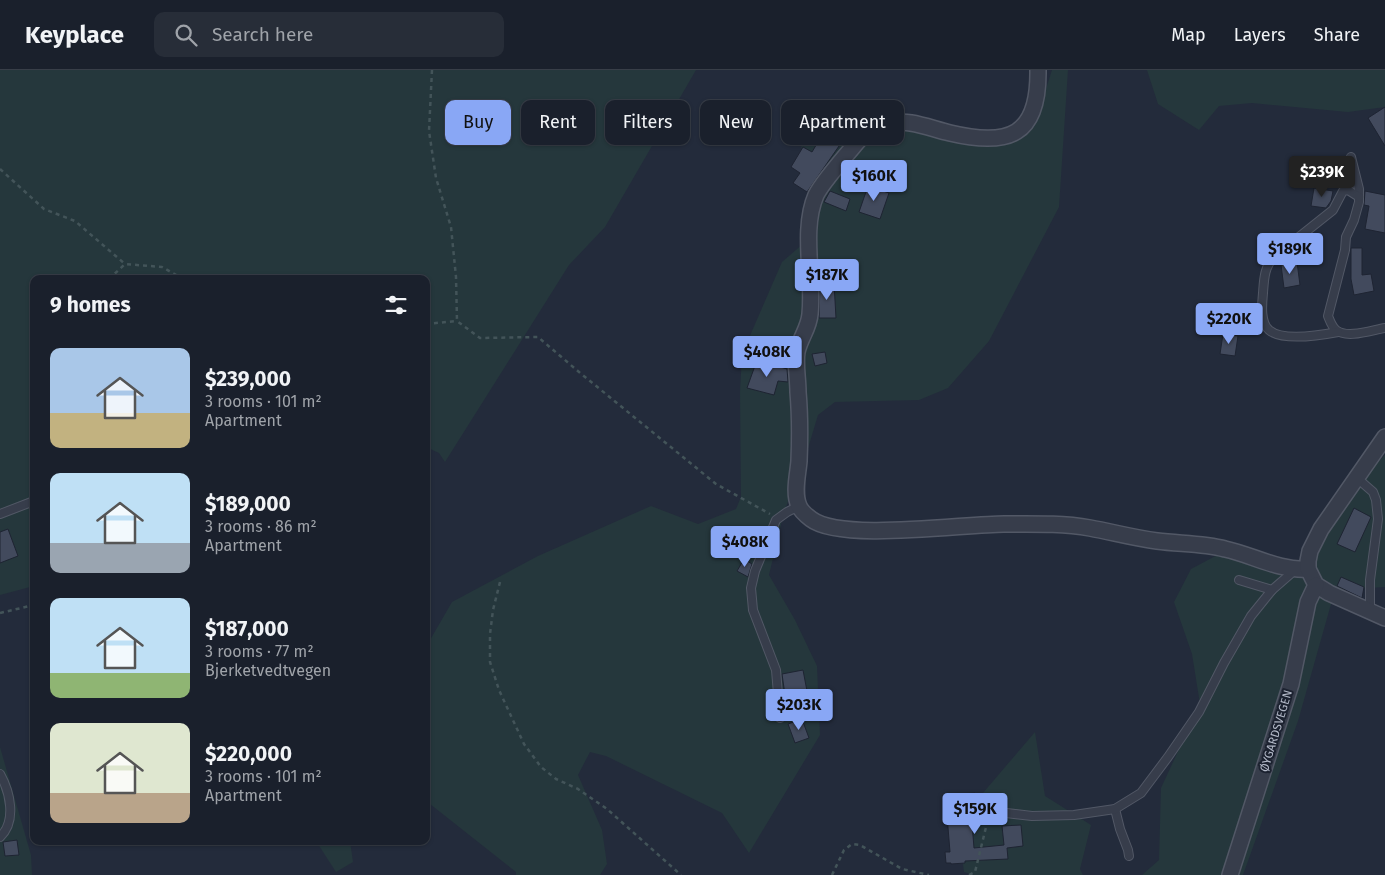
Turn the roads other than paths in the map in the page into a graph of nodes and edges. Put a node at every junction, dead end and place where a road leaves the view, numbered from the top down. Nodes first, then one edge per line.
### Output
1 (1038, 70) edge
2 (1351, 157) dead end
3 (1359, 197) junction
4 (1385, 328) edge
5 (1338, 332) junction
6 (1385, 437) edge
7 (1357, 478) junction
8 (30, 503) edge
9 (799, 506) junction
10 (0, 514) edge
11 (1302, 569) junction
12 (1239, 580) dead end
13 (1316, 585) junction
14 (1272, 590) junction
15 (1370, 612) junction
16 (1385, 618) edge
17 (780, 718) dead end
18 (0, 774) edge
19 (1115, 809) junction
20 (990, 811) road end
21 (0, 837) edge
22 (1128, 856) dead end
23 (1230, 875) edge

1 - 9 street
2 - 3 lane
3 - 5 lane
3 - 5 lane
4 - 5 lane
6 - 7 street
7 - 11 street
7 - 15 lane
8 - 10 lane
9 - 11 street
9 - 17 lane
11 - 13 street
11 - 14 lane
12 - 14 lane
13 - 15 street
13 - 23 street, ØYGARDSVEGEN
14 - 19 lane
15 - 16 street
18 - 21 lane
19 - 20 lane
19 - 22 lane

